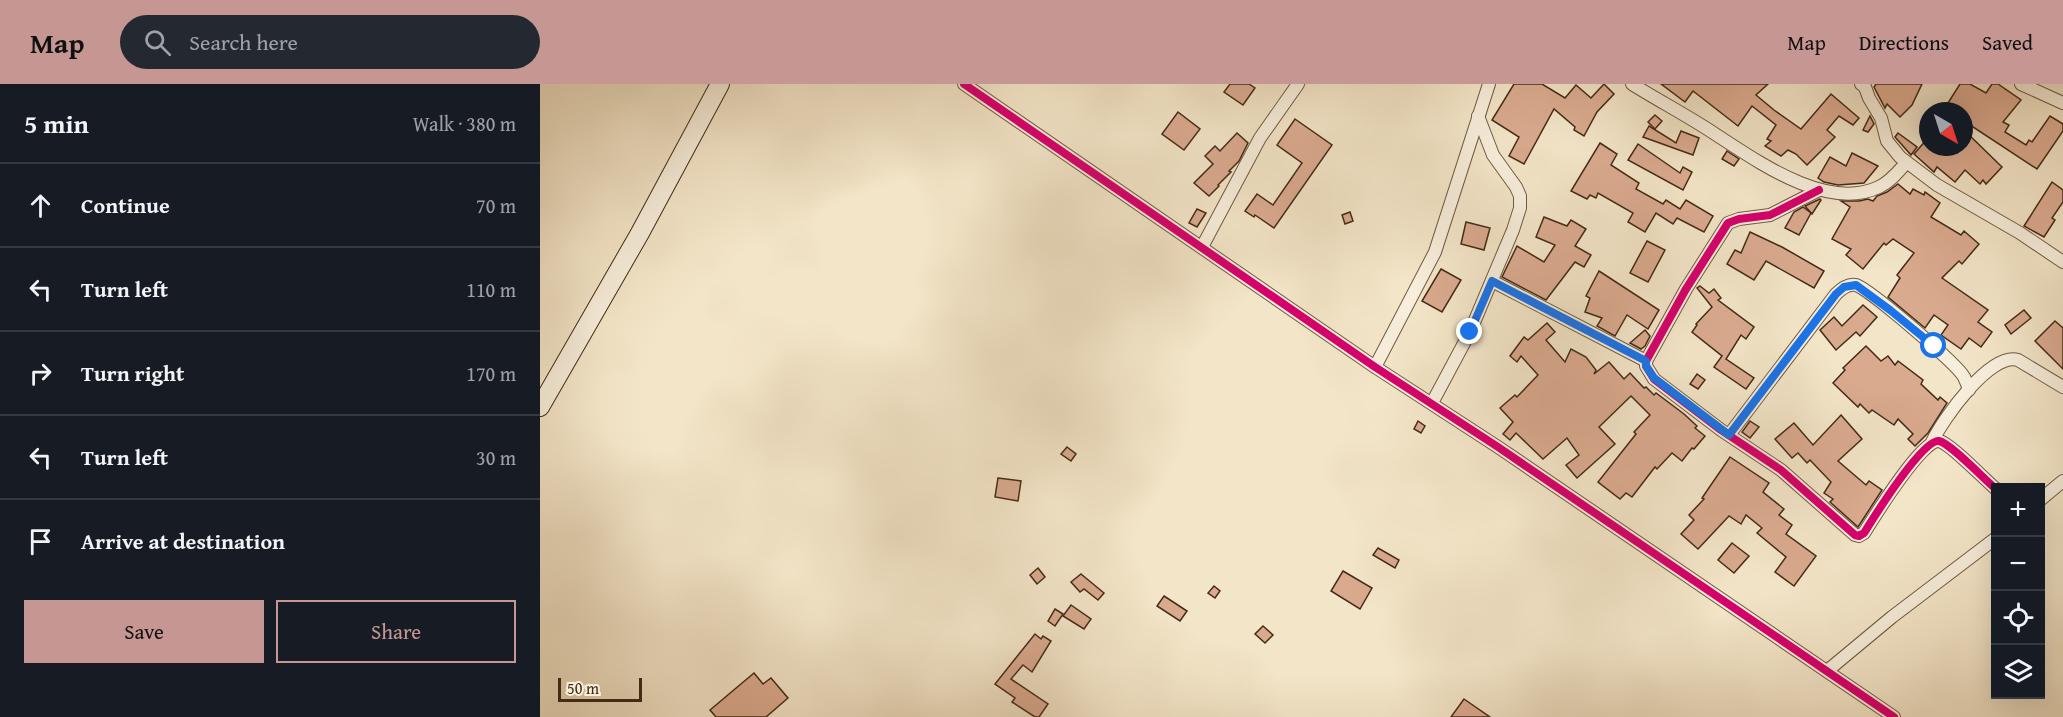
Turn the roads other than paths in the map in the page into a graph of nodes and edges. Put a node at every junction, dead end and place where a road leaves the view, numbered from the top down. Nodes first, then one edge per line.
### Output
1 (720, 84) edge
2 (964, 84) edge
3 (1298, 84) edge
4 (1489, 84) edge
5 (1632, 84) edge
6 (2021, 84) edge
7 (1865, 85) edge
8 (2063, 103) edge
9 (1478, 116) junction
10 (1906, 163) junction
11 (1796, 181) junction
12 (1819, 190) junction
13 (1801, 199) junction
14 (1202, 247) junction
15 (2063, 262) edge
16 (1492, 281) junction
17 (1646, 361) junction
18 (1375, 367) junction
19 (1964, 376) junction
20 (1980, 379) junction
21 (2063, 387) edge
22 (1969, 390) junction
23 (1432, 403) junction
24 (540, 407) edge
25 (1729, 435) junction
26 (1932, 442) junction
27 (2063, 482) edge
28 (1991, 485) edge
29 (2045, 496) edge
30 (1991, 541) edge
31 (1827, 671) junction
32 (1894, 717) edge

1 - 24 street
2 - 14 street
3 - 14 street
4 - 9 street
5 - 11 street
6 - 8 street
7 - 10 street
9 - 16 street
9 - 18 street
10 - 12 street
10 - 15 street
11 - 12 street
11 - 13 street
12 - 13 street
13 - 17 street
14 - 18 street
16 - 17 street
16 - 23 street
17 - 25 street
18 - 23 street
19 - 20 street
19 - 22 street
19 - 25 street
20 - 21 street
20 - 22 street
22 - 26 street
23 - 31 street
25 - 26 street
26 - 28 street
27 - 29 street
30 - 31 street
31 - 32 street

